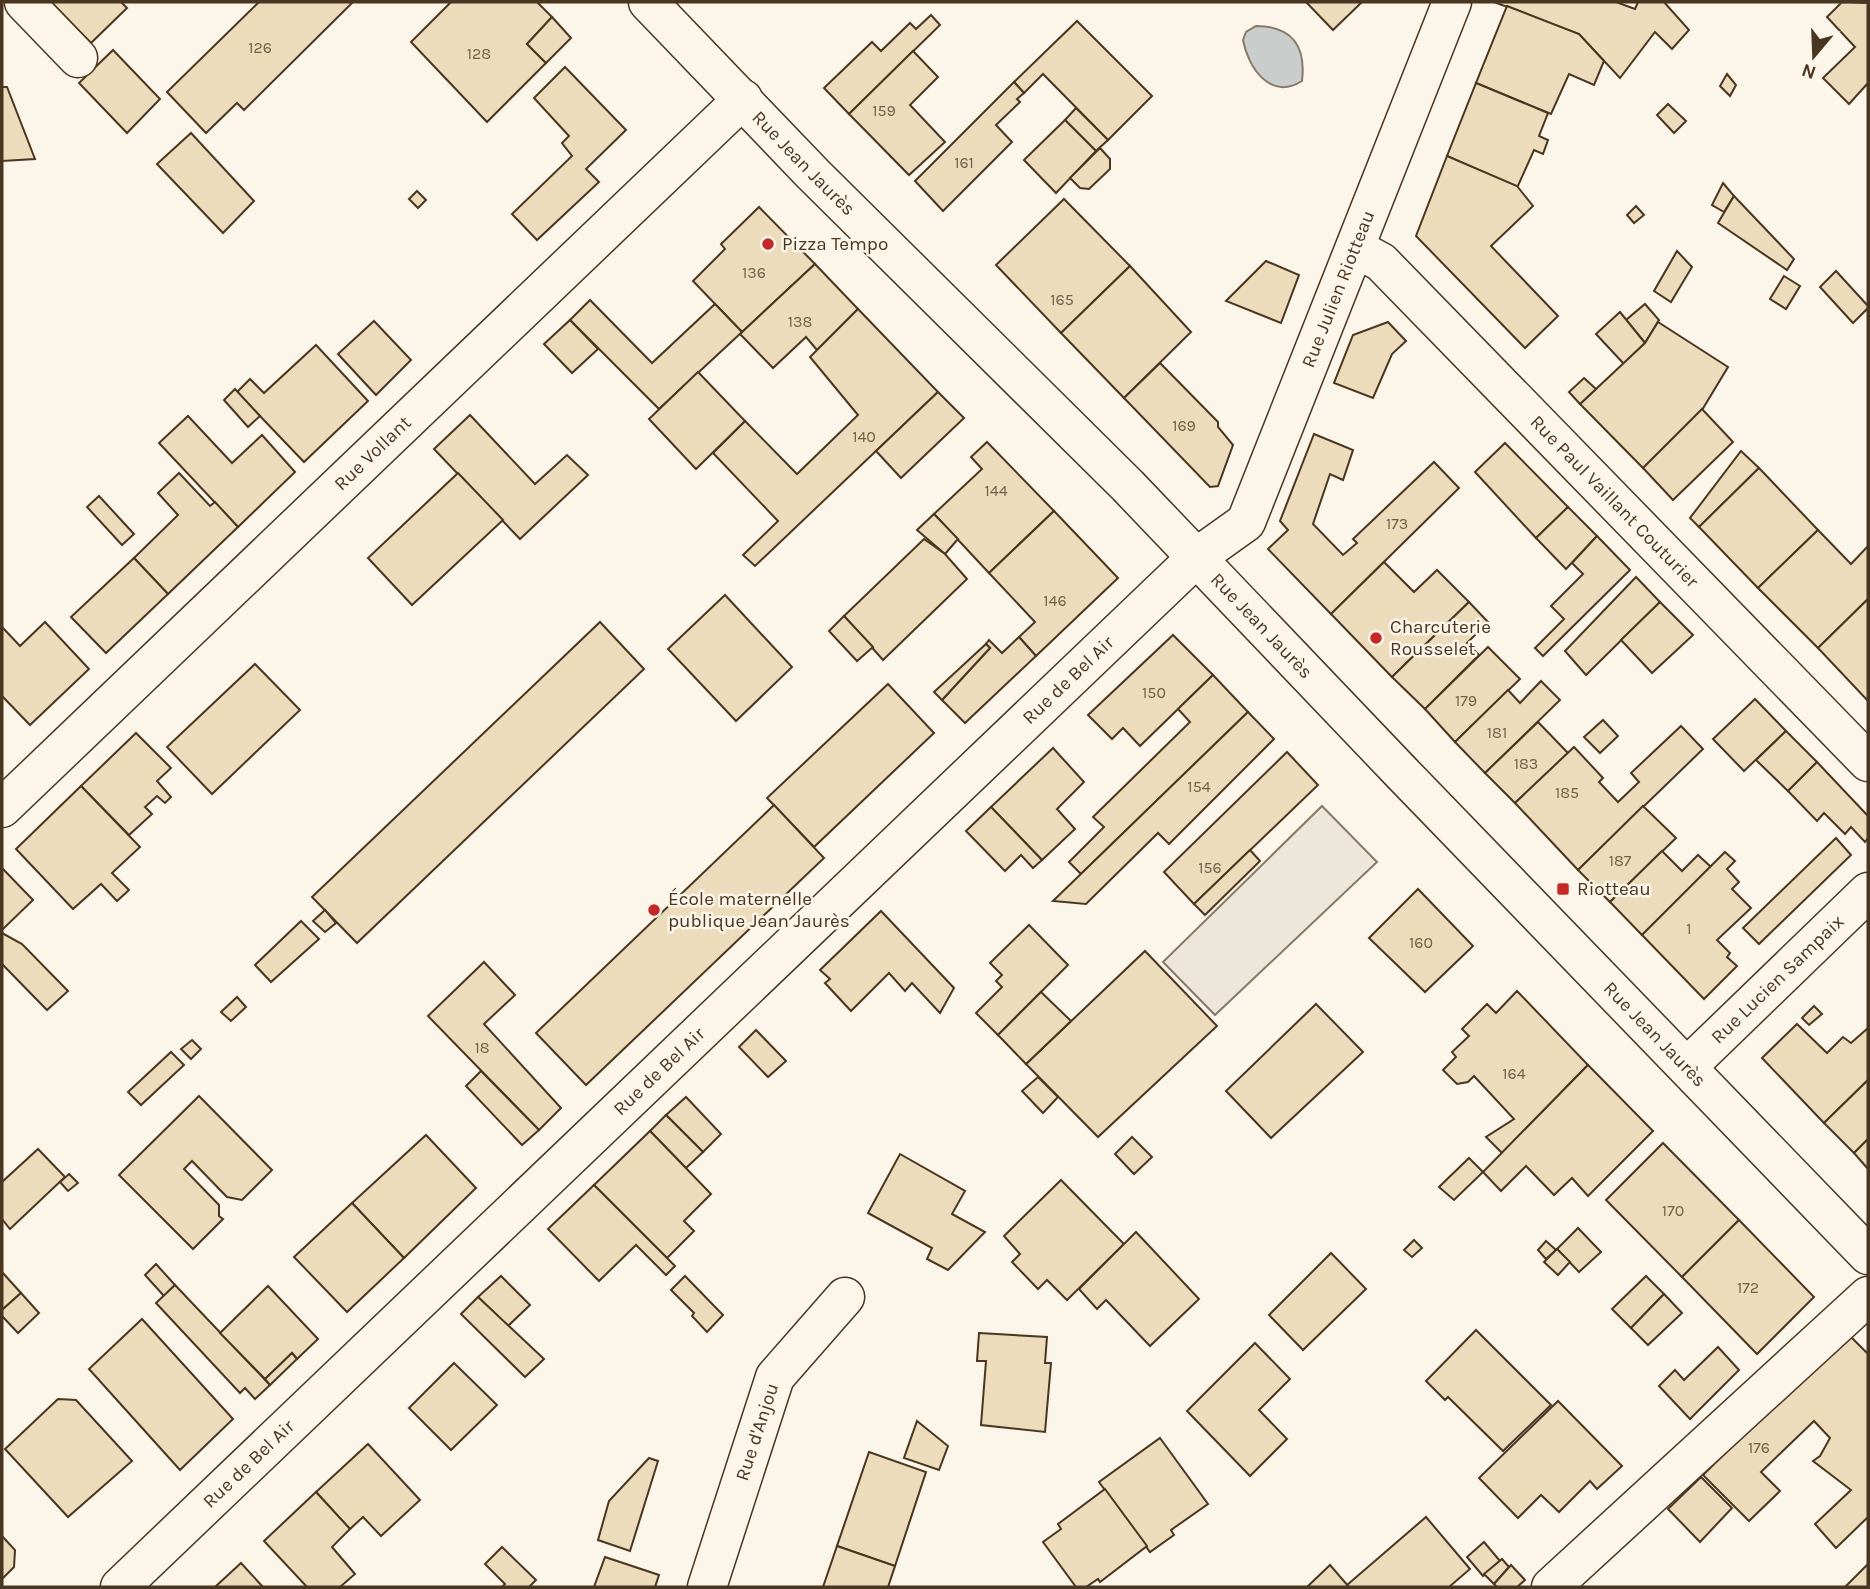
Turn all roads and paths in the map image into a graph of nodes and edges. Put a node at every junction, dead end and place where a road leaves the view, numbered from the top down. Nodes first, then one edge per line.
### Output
1 (24, 2) edge
2 (648, 2) edge
3 (1452, 2) edge
4 (78, 58) dead end
5 (743, 99) junction
6 (1355, 248) junction
7 (1197, 557) junction
8 (1868, 762) edge
9 (2, 808) edge
10 (1868, 892) edge
11 (1687, 1067) junction
12 (1868, 1255) edge
13 (1868, 1296) edge
14 (845, 1297) dead end
15 (120, 1587) edge
16 (706, 1587) edge
17 (1551, 1587) edge

1 - 4 street
2 - 5 street, Rue Jean Jaurès
3 - 6 street, Rue Julien Riotteau
5 - 7 street, Rue Jean Jaurès
5 - 9 street, Rue Vollant
6 - 7 street, Rue Julien Riotteau
6 - 8 street, Rue Paul Vaillant Couturier
7 - 11 street, Rue Jean Jaurès
7 - 15 street, Rue de Bel Air
10 - 11 street, Rue Lucien Sampaix
11 - 12 street, Rue Jean Jaurès
13 - 17 street
14 - 16 street, Rue d'Anjou

